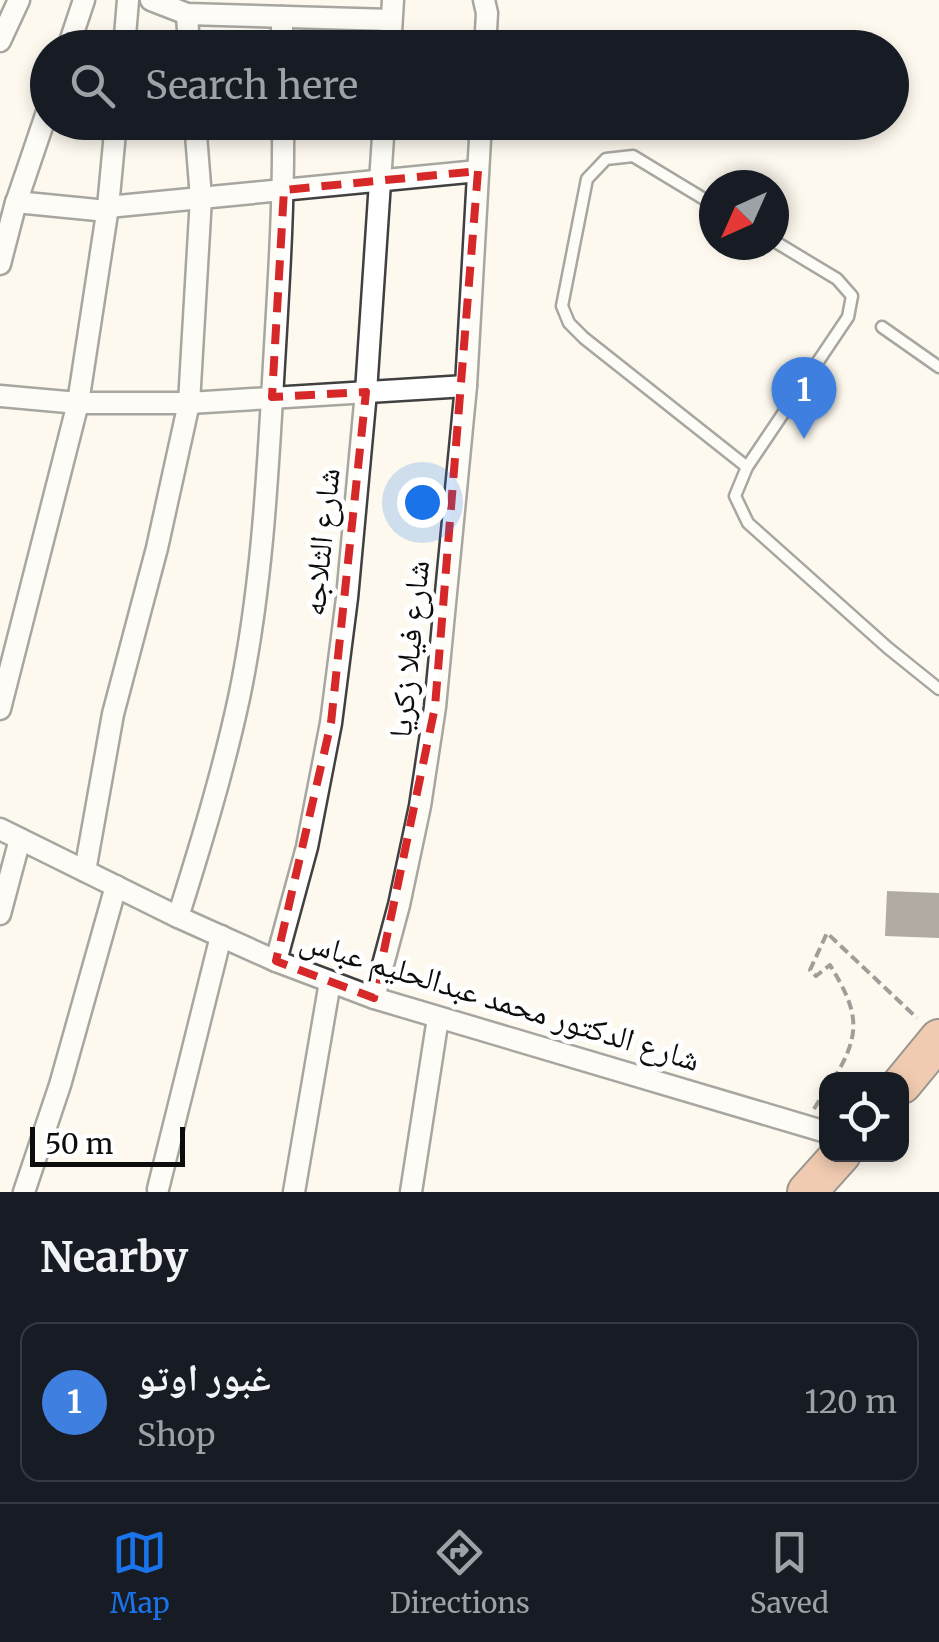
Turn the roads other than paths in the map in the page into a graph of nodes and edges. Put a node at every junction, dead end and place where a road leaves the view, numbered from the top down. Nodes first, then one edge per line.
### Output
1 (18, 0) edge
2 (84, 0) edge
3 (128, 0) edge
4 (151, 0) edge
5 (484, 0) edge
6 (392, 10) edge
7 (187, 14) junction
8 (282, 17) junction
9 (74, 30) edge
10 (126, 30) edge
11 (188, 30) edge
12 (282, 30) edge
13 (486, 30) edge
14 (0, 41) edge
15 (35, 140) edge
16 (114, 140) edge
17 (196, 140) edge
18 (283, 140) edge
19 (383, 140) edge
20 (480, 140) edge
21 (478, 171) junction
22 (380, 181) junction
23 (284, 190) junction
24 (699, 196) edge
25 (201, 198) junction
26 (10, 203) edge
27 (108, 209) junction
28 (789, 250) edge
29 (0, 264) edge
30 (882, 327) dead end
31 (939, 367) edge
32 (466, 386) junction
33 (366, 392) junction
34 (0, 396) edge
35 (272, 398) junction
36 (78, 402) junction
37 (189, 402) junction
38 (747, 467) junction
39 (939, 690) edge
40 (0, 709) edge
41 (0, 829) edge
42 (20, 839) junction
43 (85, 871) junction
44 (116, 886) junction
45 (0, 914) edge
46 (178, 917) junction
47 (221, 936) junction
48 (276, 961) junction
49 (330, 982) junction
50 (374, 998) junction
51 (438, 1018) junction
52 (932, 1032) edge
53 (909, 1072) edge
54 (819, 1130) edge
55 (834, 1162) edge
56 (158, 1189) dead end
57 (24, 1192) edge
58 (294, 1192) edge
59 (411, 1192) edge
60 (807, 1192) edge

1 - 14 street
2 - 9 street
3 - 10 street
4 - 7 street
5 - 13 street
6 - 8 street
7 - 8 street
7 - 11 street
8 - 12 street
15 - 26 street
16 - 27 street
17 - 25 street
18 - 23 street
19 - 22 street, شارع الثلاجه
20 - 21 street, شارع فيلا زكريا
21 - 22 street
21 - 32 street, شارع فيلا زكريا
22 - 23 street
22 - 33 street, شارع الثلاجه
23 - 25 street
23 - 35 street
24 - 38 lane
25 - 27 street
25 - 37 street
26 - 27 street
26 - 29 street
27 - 36 street
28 - 38 lane
30 - 31 lane
32 - 33 street
32 - 50 street, شارع فيلا زكريا
33 - 35 street
33 - 48 street, شارع الثلاجه
34 - 36 street
35 - 37 street
35 - 46 street
36 - 37 street
36 - 40 street
37 - 43 street
38 - 39 lane
41 - 42 street, شارع الدكتور محمد عبدالحليم عباس
42 - 43 street, شارع الدكتور محمد عبدالحليم عباس
42 - 45 street
43 - 44 street, شارع الدكتور محمد عبدالحليم عباس
44 - 46 street, شارع الدكتور محمد عبدالحليم عباس
44 - 57 street
46 - 47 street, شارع الدكتور محمد عبدالحليم عباس
47 - 48 street, شارع الدكتور محمد عبدالحليم عباس
47 - 56 street
48 - 49 street, شارع الدكتور محمد عبدالحليم عباس
49 - 50 street, شارع الدكتور محمد عبدالحليم عباس
49 - 58 street
50 - 51 street, شارع الدكتور محمد عبدالحليم عباس
51 - 54 street, شارع الدكتور محمد عبدالحليم عباس
51 - 59 street
52 - 53 highway
55 - 60 highway

